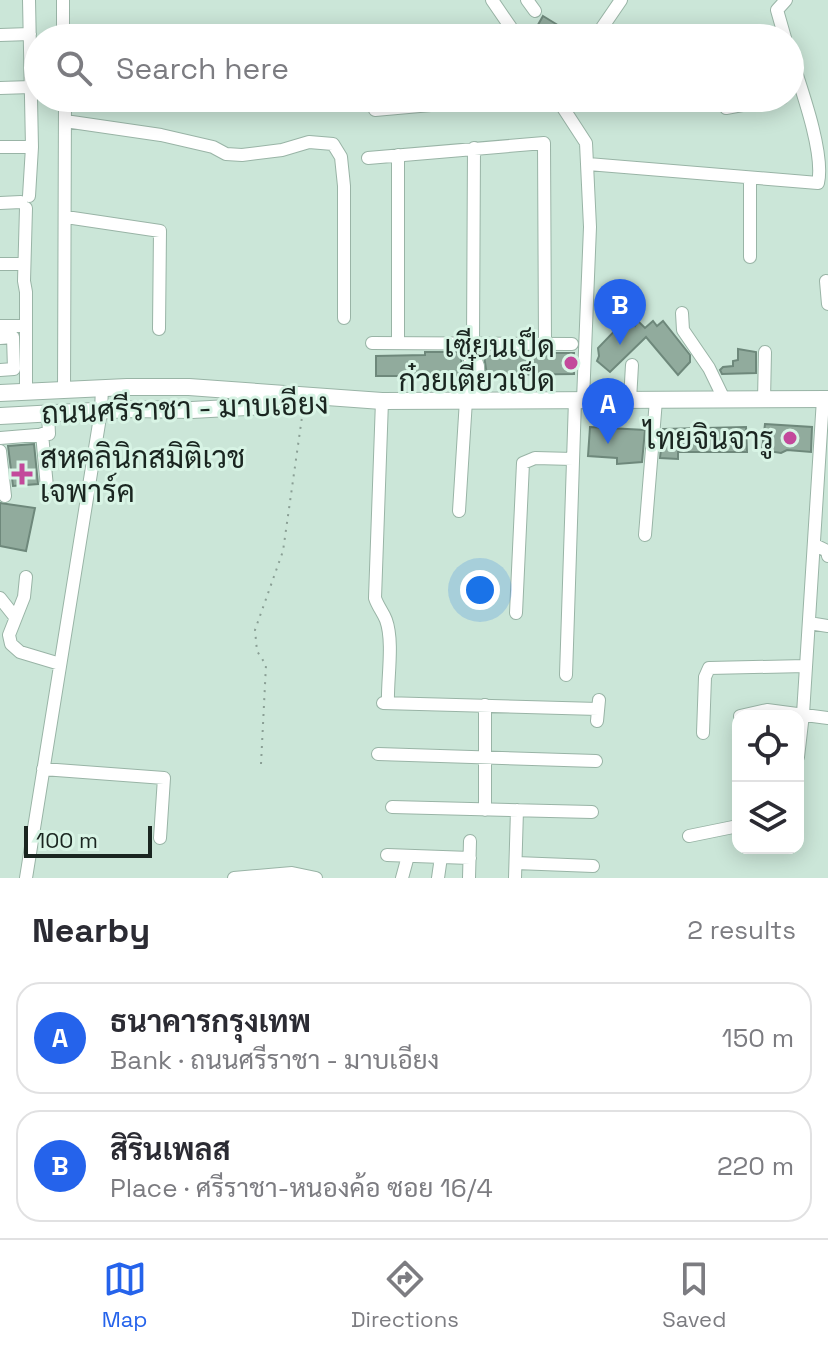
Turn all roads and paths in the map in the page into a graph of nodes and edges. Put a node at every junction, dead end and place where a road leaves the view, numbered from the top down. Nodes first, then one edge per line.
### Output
1 (29, 0) edge
2 (63, 0) edge
3 (492, 0) edge
4 (621, 0) edge
5 (786, 0) edge
6 (30, 24) edge
7 (63, 24) edge
8 (508, 24) edge
9 (605, 24) edge
10 (781, 24) edge
11 (24, 34) edge
12 (0, 35) edge
13 (24, 87) edge
14 (0, 88) edge
15 (31, 112) edge
16 (65, 112) edge
17 (568, 112) edge
18 (804, 112) edge
19 (65, 121) junction
20 (0, 147) edge
21 (32, 147) junction
22 (474, 148) junction
23 (398, 155) junction
24 (368, 158) dead end
25 (588, 164) junction
26 (750, 178) junction
27 (25, 202) junction
28 (0, 203) edge
29 (66, 217) junction
30 (750, 257) dead end
31 (0, 264) edge
32 (24, 264) junction
33 (826, 281) edge
34 (828, 304) edge
35 (682, 313) dead end
36 (344, 318) dead end
37 (0, 326) edge
38 (22, 326) junction
39 (159, 329) dead end
40 (0, 338) edge
41 (372, 343) dead end
42 (398, 343) junction
43 (545, 344) junction
44 (572, 344) dead end
45 (473, 348) junction
46 (765, 352) dead end
47 (632, 365) dead end
48 (2, 370) edge
49 (16, 387) edge
50 (127, 387) junction
51 (102, 388) junction
52 (64, 391) junction
53 (724, 399) junction
54 (826, 399) edge
55 (472, 400) junction
56 (579, 400) junction
57 (630, 400) junction
58 (656, 400) junction
59 (764, 400) junction
60 (377, 401) junction
61 (303, 404) junction
62 (131, 409) junction
63 (101, 411) junction
64 (48, 414) junction
65 (0, 416) edge
66 (42, 434) junction
67 (0, 438) edge
68 (0, 451) edge
69 (573, 459) junction
70 (47, 487) dead end
71 (5, 496) dead end
72 (459, 511) dead end
73 (645, 535) dead end
74 (824, 551) edge
75 (26, 577) dead end
76 (0, 598) edge
77 (516, 613) dead end
78 (15, 617) junction
79 (809, 623) junction
80 (828, 626) edge
81 (60, 664) junction
82 (806, 666) junction
83 (566, 675) dead end
84 (485, 705) junction
85 (598, 710) dead end
86 (803, 710) edge
87 (804, 714) edge
88 (828, 718) edge
89 (703, 733) dead end
90 (378, 754) dead end
91 (485, 757) junction
92 (596, 761) dead end
93 (261, 764) dead end
94 (43, 769) junction
95 (392, 807) dead end
96 (485, 810) junction
97 (517, 810) junction
98 (592, 812) dead end
99 (732, 827) edge
100 (689, 836) dead end
101 (160, 838) dead end
102 (470, 841) dead end
103 (387, 855) dead end
104 (408, 856) junction
105 (441, 857) junction
106 (470, 858) junction
107 (516, 863) junction
108 (593, 866) dead end
109 (403, 877) edge
110 (26, 878) edge
111 (234, 878) edge
112 (316, 878) edge
113 (438, 878) edge
114 (469, 878) edge
115 (515, 878) edge

1 - 6 street
2 - 7 street
3 - 8 street
4 - 9 street
5 - 10 street
11 - 12 street
13 - 14 street
15 - 21 street
16 - 19 street
17 - 25 street
18 - 26 street
19 - 29 street
19 - 36 street
20 - 21 street
21 - 27 street
22 - 23 street
22 - 43 street
22 - 45 street
23 - 24 street
23 - 42 street
25 - 26 street
25 - 56 street
26 - 30 street
27 - 28 street
27 - 32 street
29 - 39 street
29 - 52 street
31 - 32 street
32 - 38 street
33 - 34 street
35 - 53 street
37 - 38 street
38 - 49 street
40 - 48 street
41 - 42 street
42 - 45 street
43 - 44 street
43 - 45 street
45 - 55 street
46 - 59 street
47 - 57 street
48 - 49 street
49 - 52 main road, ถนนศรีราชา - มาบเอียง
50 - 51 main road, ถนนศรีราชา - มาบเอียง
50 - 60 main road, ถนนศรีราชา - มาบเอียง
50 - 62 main road
51 - 52 main road, ถนนศรีราชา - มาบเอียง
51 - 63 street
53 - 58 main road, ถนนศรีราชา - มาบเอียง
53 - 59 main road, ถนนศรีราชา - มาบเอียง
54 - 59 main road, ถนนศรีราชา - มาบเอียง
54 - 74 street
55 - 56 main road, ถนนศรีราชา - มาบเอียง
55 - 60 main road, ถนนศรีราชา - มาบเอียง
55 - 72 street
56 - 57 main road, ถนนศรีราชา - มาบเอียง
56 - 69 street
57 - 58 main road, ถนนศรีราชา - มาบเอียง
58 - 73 street
60 - 61 main road, ถนนศรีราชา - มาบเอียง
60 - 84 street
61 - 62 main road, ถนนศรีราชา - มาบเอียง
61 - 93 path
62 - 63 main road, ถนนศรีราชา - มาบเอียง
63 - 64 main road, ถนนศรีราชา - มาบเอียง
63 - 81 street
64 - 65 main road, ถนนศรีราชา - มาบเอียง
64 - 66 street
66 - 67 street
66 - 70 street
68 - 71 street
69 - 77 street
69 - 83 street
74 - 79 street
75 - 78 street
76 - 78 street
78 - 81 street
79 - 80 street
79 - 82 street
81 - 94 street
82 - 86 street
82 - 89 street
84 - 85 street
84 - 91 street
87 - 88 street
90 - 91 street
91 - 92 street
91 - 96 street
94 - 101 street
94 - 110 street
95 - 96 street
96 - 97 street
97 - 98 street
97 - 107 street
99 - 100 street
102 - 106 street
103 - 104 street
104 - 105 street
104 - 109 street
105 - 106 street
105 - 113 street
106 - 114 street
107 - 108 street
107 - 115 street
111 - 112 street

